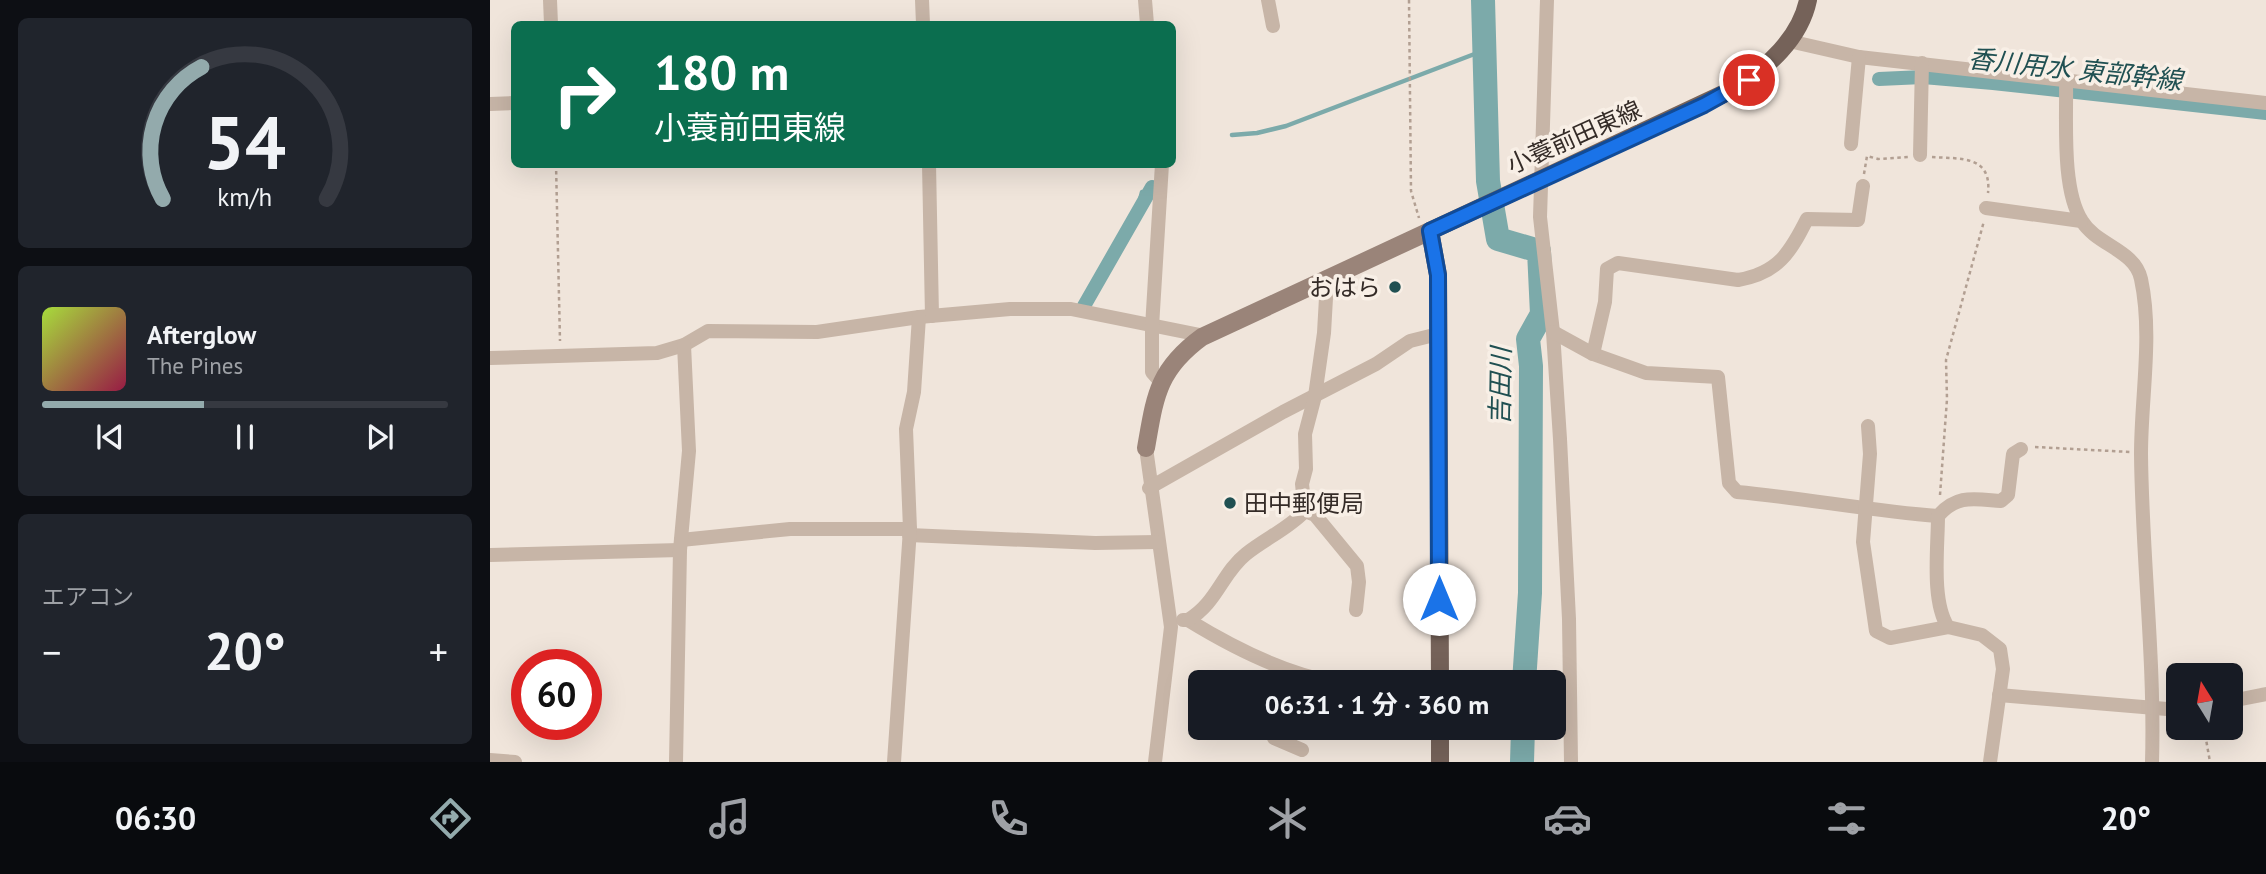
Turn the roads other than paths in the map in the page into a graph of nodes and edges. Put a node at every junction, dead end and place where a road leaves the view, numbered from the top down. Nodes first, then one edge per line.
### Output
1 (550, 0) edge
2 (922, 0) edge
3 (1146, 0) edge
4 (1268, 0) edge
5 (1547, 0) edge
6 (1808, 0) edge
7 (551, 21) edge
8 (923, 21) edge
9 (1147, 21) edge
10 (1273, 26) dead end
11 (1789, 41) junction
12 (1859, 57) junction
13 (1922, 72) junction
14 (2066, 87) junction
15 (511, 103) edge
16 (2266, 103) edge
17 (490, 104) edge
18 (1851, 144) dead end
19 (1920, 155) road end
20 (929, 168) edge
21 (1162, 168) edge
22 (1535, 181) junction
23 (1863, 186) road end
24 (1986, 208) road end
25 (2081, 221) junction
26 (1427, 233) junction
27 (1327, 280) junction
28 (925, 317) junction
29 (1152, 327) junction
30 (1553, 332) junction
31 (1438, 334) junction
32 (1205, 336) junction
33 (684, 345) junction
34 (1593, 354) junction
35 (490, 358) edge
36 (1160, 382) junction
37 (1315, 396) junction
38 (1868, 426) dead end
39 (1146, 449) joint
40 (2021, 449) road end
41 (1149, 488) junction
42 (1865, 509) junction
43 (1305, 511) junction
44 (1938, 516) junction
45 (910, 532) junction
46 (1157, 542) junction
47 (680, 545) junction
48 (490, 555) edge
49 (1356, 610) dead end
50 (1188, 620) junction
51 (1171, 622) junction
52 (1948, 627) junction
53 (1280, 670) edge
54 (1440, 670) edge
55 (2266, 694) edge
56 (1999, 695) junction
57 (2244, 698) edge
58 (2154, 707) junction
59 (2166, 708) edge
60 (1278, 740) edge
61 (1440, 740) edge
62 (1301, 750) dead end
63 (490, 760) edge
64 (514, 762) edge
65 (676, 762) edge
66 (894, 762) edge
67 (1154, 762) edge
68 (1440, 762) edge
69 (1571, 762) edge
70 (1990, 762) edge
71 (2152, 762) edge

1 - 7 street
2 - 8 street
3 - 9 street
4 - 10 street
5 - 22 street
6 - 11 main road, 小蓑前田東線
11 - 12 street
11 - 22 main road, 小蓑前田東線
12 - 13 street
12 - 18 street
13 - 14 street
13 - 19 street
14 - 16 street
14 - 25 street
15 - 17 street
20 - 28 street
21 - 29 street
22 - 26 main road, 小蓑前田東線
22 - 30 street
23 - 34 street
24 - 25 street
25 - 58 street
26 - 27 street
26 - 31 main road
27 - 32 street
27 - 37 street
28 - 29 street
28 - 33 street
28 - 45 street
29 - 32 street
29 - 36 street
30 - 34 street
30 - 69 street
31 - 37 street
31 - 54 main road
32 - 36 street
33 - 35 street
33 - 47 street
34 - 42 street
36 - 39 street
37 - 41 street
37 - 43 street
38 - 42 street
39 - 41 street
40 - 44 street
41 - 46 street
42 - 44 street
42 - 52 street
43 - 49 street
43 - 50 street
44 - 52 street
45 - 46 street
45 - 47 street
45 - 66 street
46 - 51 street
47 - 48 street
47 - 65 street
50 - 51 street
50 - 53 street
51 - 67 street
52 - 56 street
55 - 57 street
56 - 58 street
56 - 70 street
58 - 59 street
58 - 71 street
60 - 62 street
61 - 68 main road
63 - 64 street

